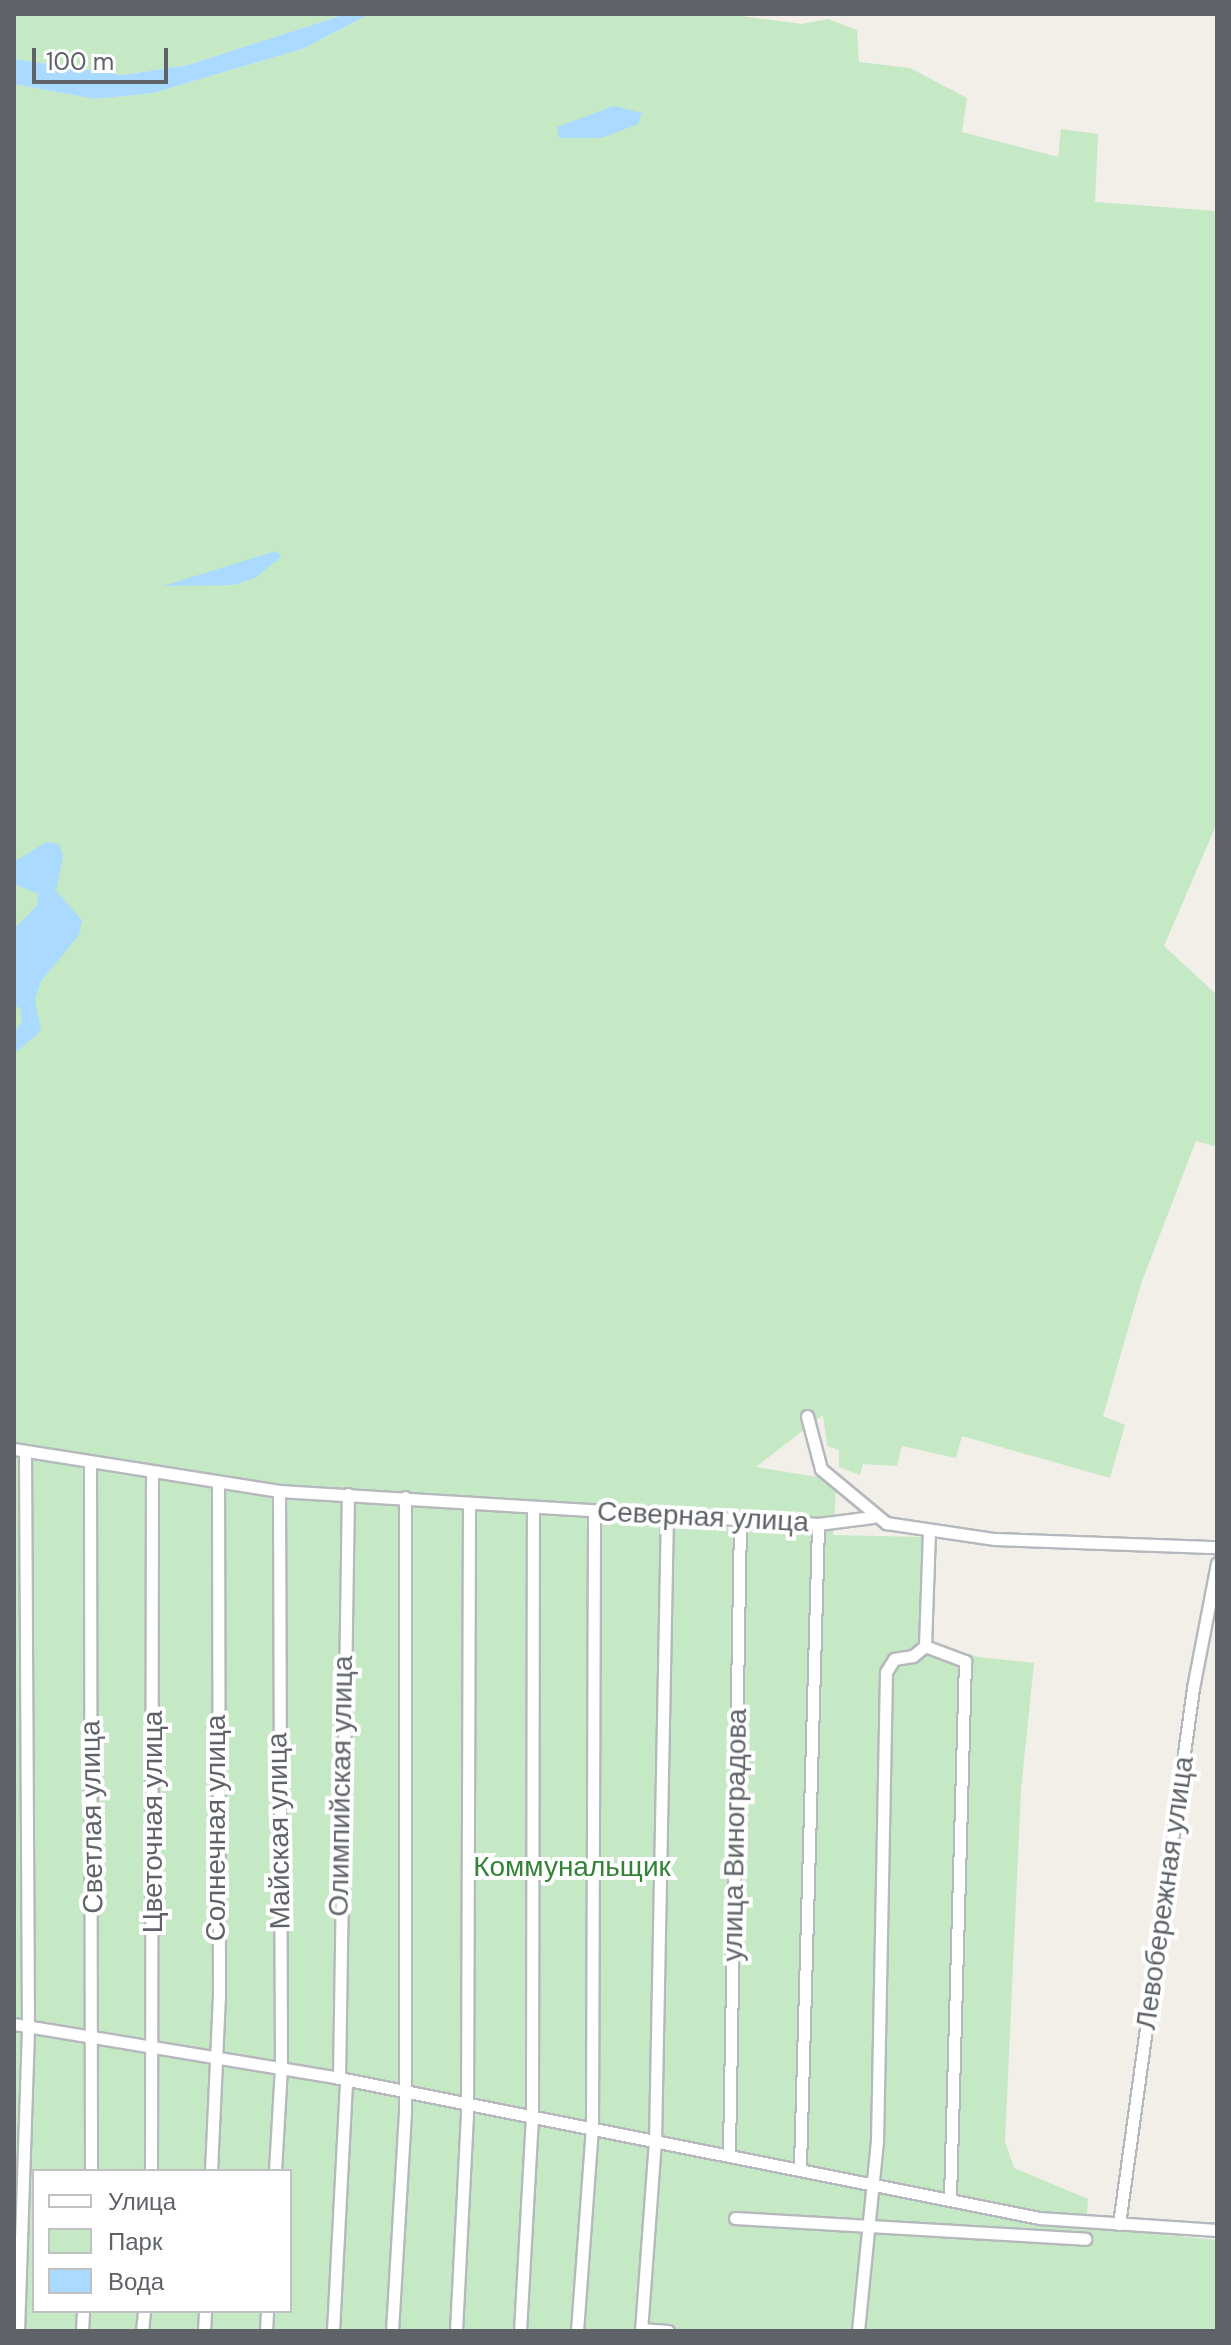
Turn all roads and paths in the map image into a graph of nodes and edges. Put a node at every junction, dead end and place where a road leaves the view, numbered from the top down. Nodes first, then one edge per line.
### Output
1 (807, 1416) dead end
2 (19, 1450) edge
3 (90, 1463) junction
4 (152, 1474) junction
5 (218, 1485) junction
6 (279, 1491) junction
7 (348, 1494) junction
8 (405, 1497) junction
9 (469, 1503) junction
10 (533, 1508) junction
11 (594, 1512) junction
12 (667, 1514) junction
13 (873, 1517) junction
14 (740, 1519) junction
15 (818, 1524) junction
16 (929, 1533) junction
17 (1217, 1547) edge
18 (1217, 1563) edge
19 (925, 1646) junction
20 (14, 2024) edge
21 (28, 2026) junction
22 (91, 2035) junction
23 (155, 2045) junction
24 (214, 2057) junction
25 (281, 2067) junction
26 (343, 2079) junction
27 (402, 2090) junction
28 (466, 2103) junction
29 (532, 2116) junction
30 (592, 2128) junction
31 (655, 2142) junction
32 (729, 2152) junction
33 (800, 2166) junction
34 (91, 2169) edge
35 (151, 2169) edge
36 (211, 2169) edge
37 (275, 2169) edge
38 (872, 2184) junction
39 (950, 2199) junction
40 (735, 2218) dead end
41 (869, 2223) junction
42 (1119, 2224) junction
43 (1217, 2230) edge
44 (1085, 2239) dead end
45 (641, 2330) edge
46 (18, 2331) edge
47 (333, 2331) edge
48 (392, 2331) edge
49 (456, 2331) edge
50 (520, 2331) edge
51 (577, 2331) edge
52 (668, 2331) edge
53 (858, 2331) edge

1 - 13 street
2 - 3 street, Северная улица
2 - 21 street
3 - 4 street, Северная улица
3 - 22 street, Светлая улица
4 - 5 street, Северная улица
4 - 23 street, Цветочная улица
5 - 6 street, Северная улица
5 - 24 street, Солнечная улица
6 - 7 street, Северная улица
6 - 25 street, Майская улица
7 - 8 street, Северная улица
7 - 26 street, Олимпийская улица
8 - 9 street, Северная улица
8 - 27 street
9 - 10 street, Северная улица
9 - 28 street
10 - 11 street, Северная улица
10 - 29 street
11 - 12 street, Северная улица
11 - 30 street
12 - 14 street, Северная улица
12 - 31 street
13 - 15 street, Северная улица
13 - 16 street
14 - 15 street, Северная улица
14 - 32 street, улица Виноградова
15 - 33 street
16 - 17 street
16 - 19 street
18 - 42 street, Левобережная улица
19 - 38 street
19 - 39 street
20 - 21 street
21 - 22 street
21 - 46 street
22 - 23 street
22 - 34 street, Светлая улица
23 - 24 street
23 - 35 street, Цветочная улица
24 - 25 street
24 - 36 street, Солнечная улица
25 - 26 street
25 - 37 street, Майская улица
26 - 27 street
26 - 47 street, Олимпийская улица
27 - 28 street
27 - 48 street
28 - 29 street
28 - 49 street
29 - 30 street
29 - 50 street
30 - 31 street
30 - 51 street
31 - 32 street
31 - 45 street
32 - 33 street
33 - 38 street
38 - 39 street
38 - 41 street
39 - 42 street
40 - 41 street
41 - 44 street
41 - 53 street
42 - 43 street
45 - 52 street

